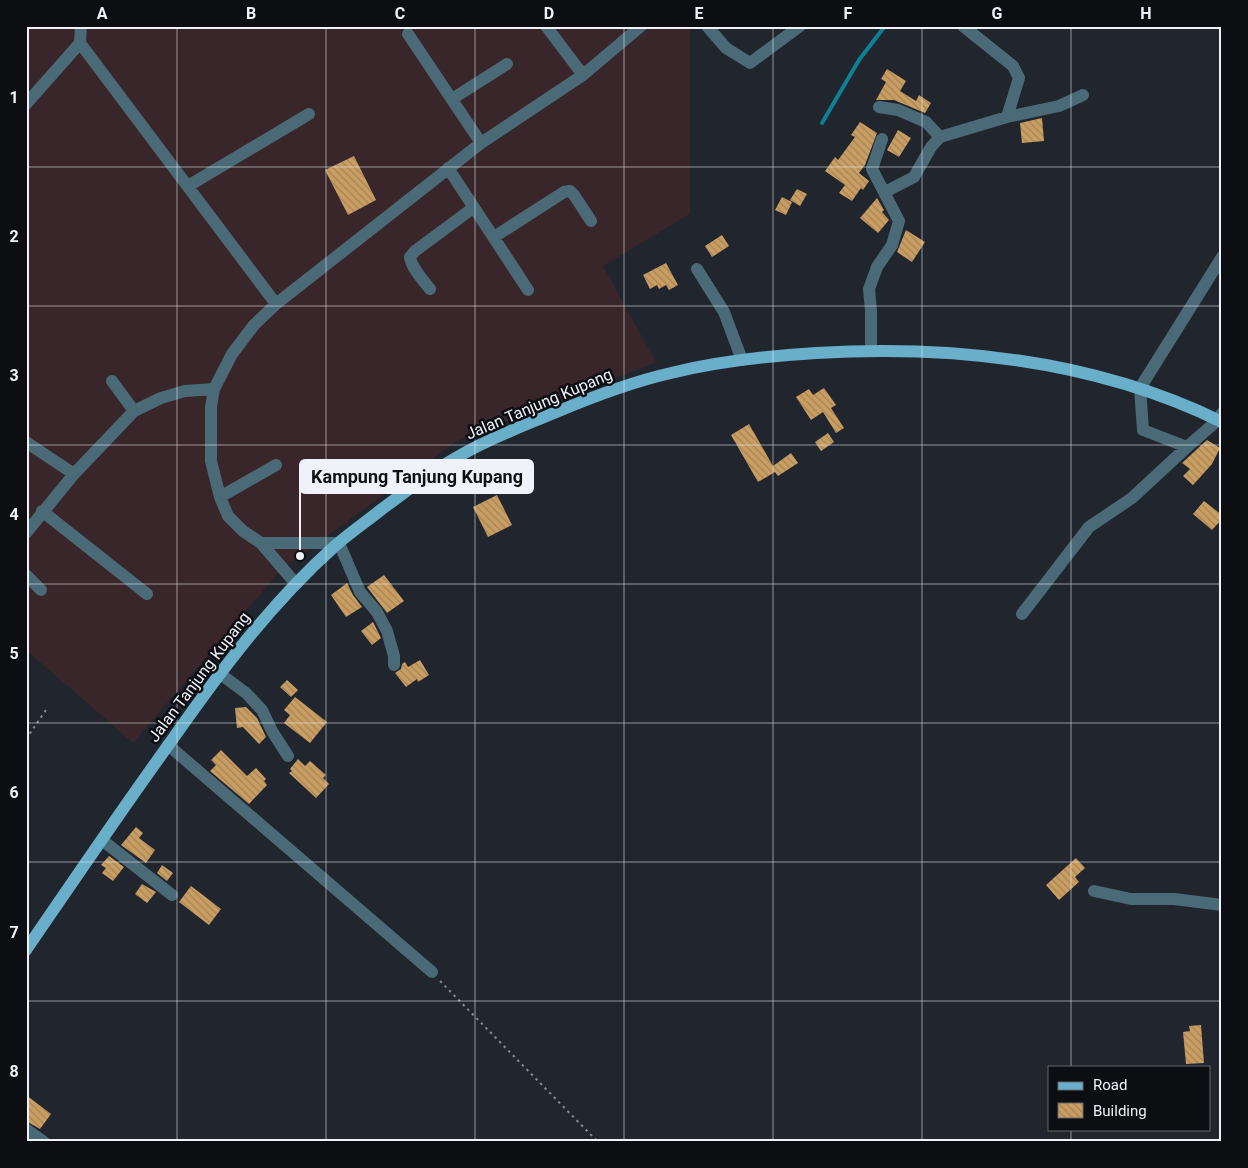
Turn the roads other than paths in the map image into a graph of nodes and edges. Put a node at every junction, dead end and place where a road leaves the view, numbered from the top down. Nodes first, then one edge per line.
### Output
1 (81, 26) edge
2 (546, 26) edge
3 (641, 26) edge
4 (707, 26) edge
5 (800, 26) edge
6 (963, 26) edge
7 (408, 34) dead end
8 (80, 43) junction
9 (508, 64) dead end
10 (583, 75) junction
11 (1083, 95) dead end
12 (452, 99) junction
13 (26, 104) edge
14 (879, 106) dead end
15 (309, 114) dead end
16 (1007, 116) junction
17 (940, 137) junction
18 (882, 139) dead end
19 (481, 143) junction
20 (448, 168) junction
21 (188, 186) junction
22 (885, 192) junction
23 (473, 208) junction
24 (591, 221) dead end
25 (494, 237) junction
26 (1222, 257) edge
27 (697, 269) dead end
28 (430, 289) dead end
29 (528, 290) dead end
30 (276, 304) junction
31 (871, 351) junction
32 (742, 360) junction
33 (112, 381) dead end
34 (1140, 388) junction
35 (214, 389) junction
36 (134, 411) junction
37 (1220, 418) edge
38 (26, 442) edge
39 (1187, 447) junction
40 (276, 465) dead end
41 (74, 474) junction
42 (220, 496) junction
43 (42, 511) junction
44 (26, 533) edge
45 (339, 542) junction
46 (260, 543) junction
47 (26, 576) edge
48 (296, 584) junction
49 (41, 590) dead end
50 (148, 594) dead end
51 (1022, 614) dead end
52 (394, 666) dead end
53 (219, 673) junction
54 (168, 745) junction
55 (288, 756) dead end
56 (102, 840) junction
57 (1094, 891) dead end
58 (172, 895) dead end
59 (1222, 906) edge
60 (26, 950) edge
61 (432, 972) road end
62 (26, 1129) edge
63 (44, 1142) edge

1 - 8 street
2 - 10 street
3 - 10 street
4 - 5 street
6 - 16 street
7 - 12 street
8 - 13 street
8 - 21 street
9 - 12 street
10 - 19 street
11 - 16 street
12 - 19 street
14 - 17 street
15 - 21 street
16 - 17 street
17 - 22 street
18 - 22 street
19 - 20 street
20 - 23 street
20 - 30 street
21 - 30 street
22 - 31 street
23 - 25 street
23 - 28 street
24 - 25 street
25 - 29 street
26 - 34 street
27 - 32 street
30 - 35 street
31 - 32 main road, Jalan Tanjung Kupang
31 - 34 main road, Jalan Tanjung Kupang
32 - 45 main road, Jalan Tanjung Kupang
33 - 36 street
34 - 37 main road, Jalan Tanjung Kupang
34 - 39 street
35 - 36 street
35 - 42 street
36 - 41 street
37 - 39 street
38 - 41 street
39 - 51 street
40 - 42 street
41 - 43 street
42 - 46 street
43 - 44 street
43 - 50 street
45 - 46 street
45 - 48 main road, Jalan Tanjung Kupang
45 - 52 street
46 - 48 street
47 - 49 street
48 - 53 main road, Jalan Tanjung Kupang
53 - 54 main road, Jalan Tanjung Kupang
53 - 55 street
54 - 56 main road, Jalan Tanjung Kupang
54 - 61 street
56 - 58 street
56 - 60 main road, Jalan Tanjung Kupang
57 - 59 street
62 - 63 street

